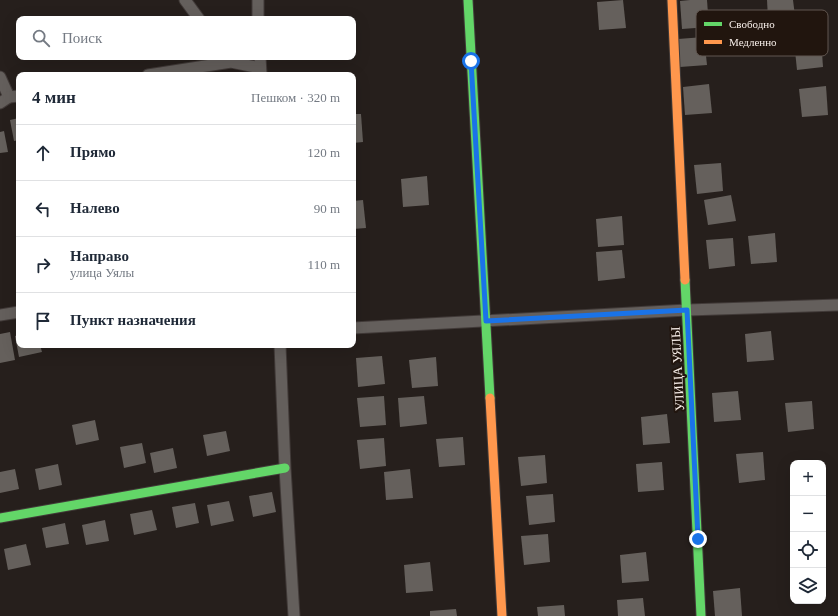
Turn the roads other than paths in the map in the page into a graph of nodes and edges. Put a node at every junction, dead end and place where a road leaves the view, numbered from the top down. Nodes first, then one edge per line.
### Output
1 (185, 0) edge
2 (258, 0) edge
3 (468, 0) edge
4 (672, 0) edge
5 (197, 16) edge
6 (258, 16) edge
7 (224, 60) edge
8 (233, 60) edge
9 (260, 67) edge
10 (163, 72) edge
11 (0, 77) edge
12 (9, 99) edge
13 (838, 305) edge
14 (687, 310) junction
15 (16, 312) edge
16 (0, 315) edge
17 (486, 321) junction
18 (356, 328) edge
19 (280, 348) edge
20 (285, 468) junction
21 (0, 518) edge
22 (294, 616) edge
23 (502, 616) edge
24 (701, 616) edge

1 - 5 street
2 - 6 street
3 - 17 street
4 - 14 street, УЛИЦА УЯЛЫ
7 - 10 street
8 - 9 street
11 - 12 street
13 - 14 street
14 - 17 street
14 - 24 street, УЛИЦА УЯЛЫ
15 - 16 street
17 - 18 street
17 - 23 street
19 - 20 street
20 - 21 street
20 - 22 street

